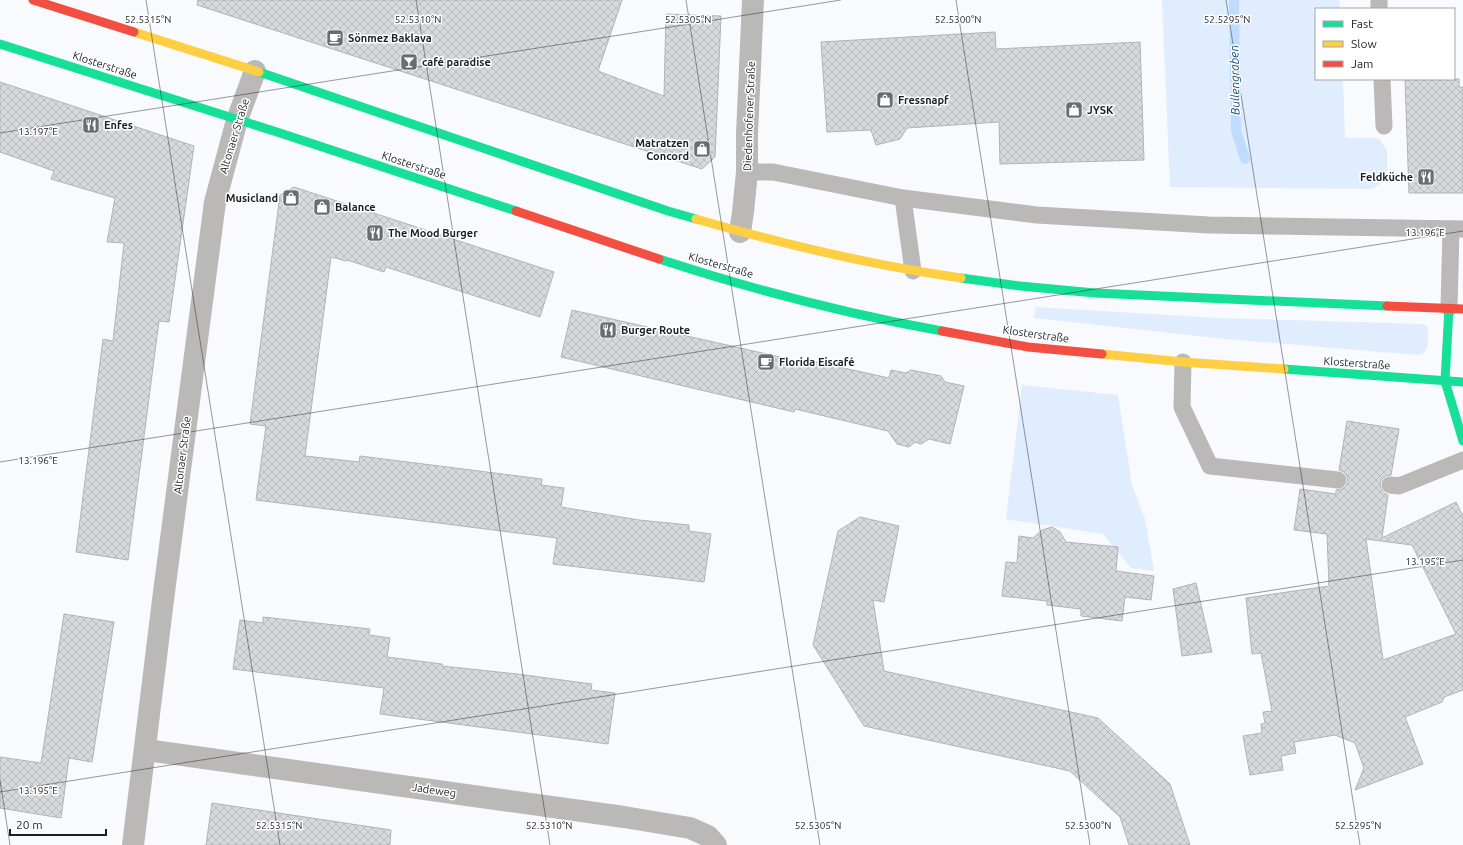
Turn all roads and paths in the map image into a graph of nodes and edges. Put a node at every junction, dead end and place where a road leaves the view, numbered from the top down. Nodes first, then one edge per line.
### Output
1 (33, 0) edge
2 (753, 0) edge
3 (0, 44) edge
4 (255, 70) junction
5 (1382, 80) edge
6 (237, 120) junction
7 (1384, 126) dead end
8 (747, 172) junction
9 (903, 198) junction
10 (1457, 229) edge
11 (740, 232) junction
12 (912, 270) junction
13 (1456, 308) edge
14 (1183, 362) junction
15 (1446, 381) junction
16 (1463, 382) edge
17 (1463, 440) edge
18 (1463, 460) edge
19 (1338, 480) dead end
20 (1390, 485) dead end
21 (146, 750) junction
22 (133, 845) edge
23 (716, 845) edge

1 - 4 main road
2 - 8 street, Diedenhofener Straße
3 - 6 main road, Klosterstraße
4 - 6 street, Altonaer Straße
4 - 11 main road
5 - 7 lane
6 - 14 main road, Klosterstraße
6 - 21 street, Altonaer Straße
8 - 9 lane
8 - 11 street, Diedenhofener Straße
9 - 10 lane
9 - 12 lane
10 - 13 lane
11 - 12 main road
12 - 13 main road
13 - 15 main road
14 - 15 main road, Klosterstraße
14 - 19 lane
15 - 16 main road, Klosterstraße
15 - 17 main road
18 - 20 lane
21 - 22 street, Altonaer Straße
21 - 23 street, Jadeweg

